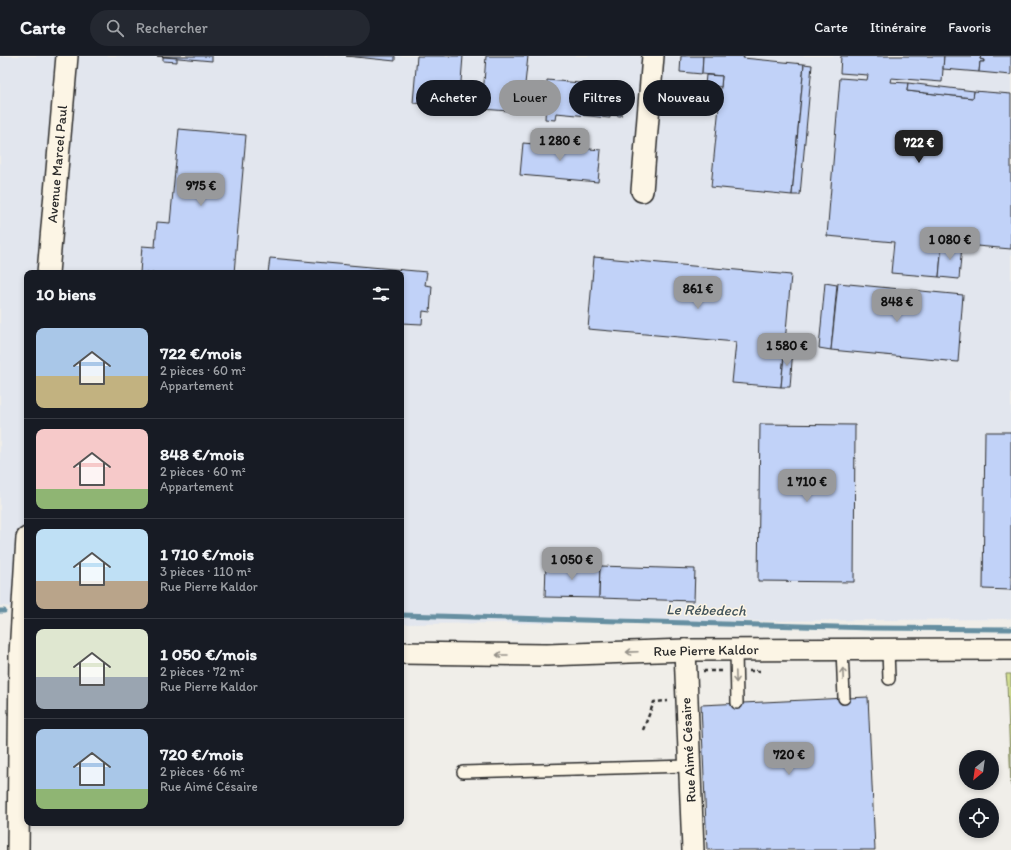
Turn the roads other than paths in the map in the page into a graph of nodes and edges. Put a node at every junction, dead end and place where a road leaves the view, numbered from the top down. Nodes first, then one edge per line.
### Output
1 (67, 56) edge
2 (652, 56) edge
3 (642, 191) dead end
4 (48, 270) edge
5 (24, 636) edge
6 (842, 649) junction
7 (888, 649) junction
8 (1011, 649) edge
9 (685, 650) junction
10 (736, 650) junction
11 (404, 653) edge
12 (889, 679) dead end
13 (844, 698) dead end
14 (737, 703) dead end
15 (689, 766) junction
16 (463, 772) dead end
17 (18, 850) edge
18 (693, 850) edge

1 - 4 street, Avenue Marcel Paul
2 - 3 street
5 - 17 street
6 - 7 street, Rue Pierre Kaldor
6 - 10 street, Rue Pierre Kaldor
13 -> 6 lane
7 - 8 street, Rue Pierre Kaldor
7 - 12 lane
9 - 10 street, Rue Pierre Kaldor
9 -> 11 street, Rue Pierre Kaldor
9 - 15 street, Rue Aimé Césaire
10 -> 14 lane
15 - 16 lane
15 - 18 street, Rue Aimé Césaire

